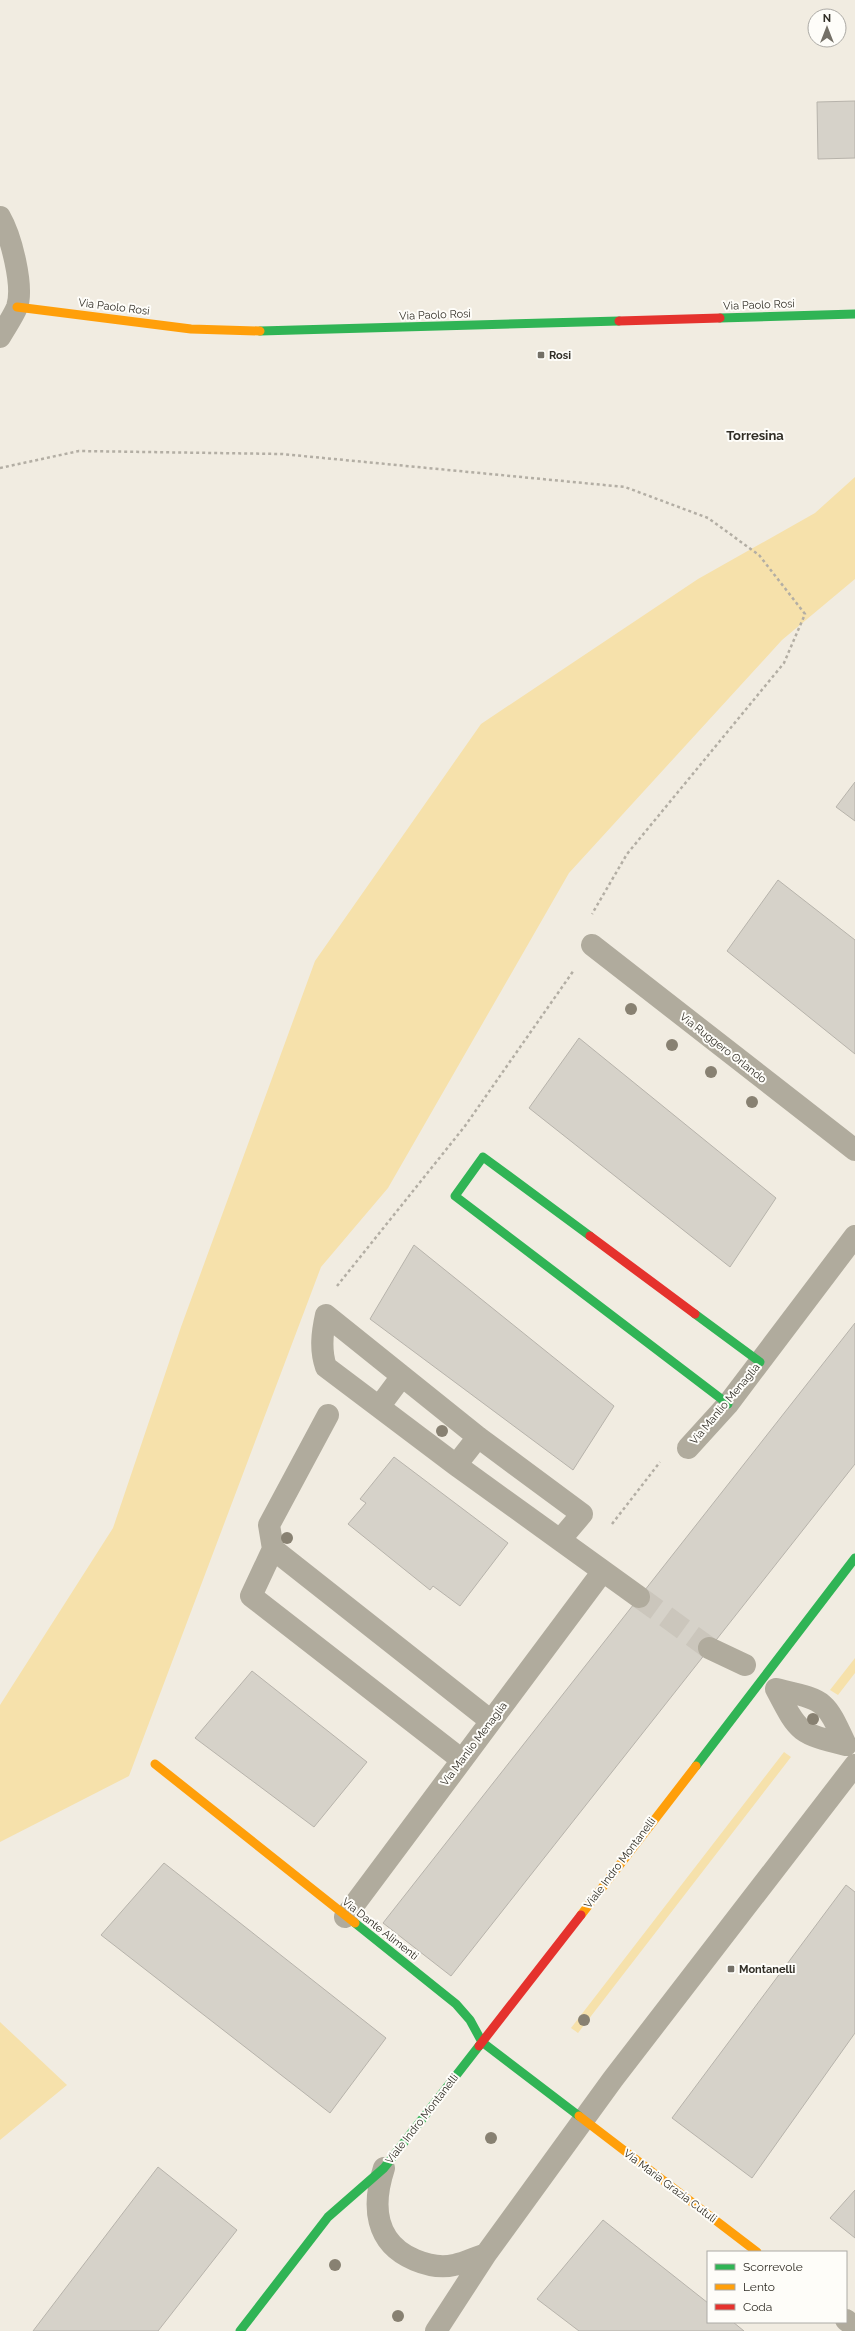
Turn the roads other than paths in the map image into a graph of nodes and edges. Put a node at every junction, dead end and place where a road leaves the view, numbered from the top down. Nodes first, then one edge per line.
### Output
1 (0, 217) edge
2 (17, 307) junction
3 (855, 314) edge
4 (0, 337) edge
5 (592, 945) road end
6 (855, 1150) edge
7 (855, 1236) edge
8 (760, 1362) junction
9 (402, 1376) junction
10 (728, 1404) junction
11 (379, 1407) junction
12 (328, 1415) dead end
13 (478, 1437) junction
14 (688, 1448) road end
15 (456, 1465) junction
16 (560, 1540) junction
17 (273, 1549) junction
18 (855, 1558) edge
19 (603, 1571) junction
20 (639, 1597) tunnel mouth
21 (709, 1648) tunnel mouth
22 (745, 1665) dead end
23 (491, 1721) junction
24 (462, 1760) junction
25 (155, 1764) dead end
26 (855, 1764) edge
27 (345, 1916) junction
28 (482, 2042) junction
29 (584, 2119) junction
30 (384, 2168) junction
31 (756, 2251) edge
32 (486, 2254) junction
33 (847, 2321) edge
34 (855, 2327) edge
35 (240, 2331) edge
36 (436, 2331) edge

1 - 2 street
2 - 3 street, Via Paolo Rosi
2 - 4 street
5 - 6 street, Via Ruggero Orlando
7 - 8 street, Via Manlio Menaglia
8 - 10 street, Via Manlio Menaglia
8 - 10 street
9 - 11 street
9 - 11 street
9 - 13 street
10 - 14 street, Via Manlio Menaglia
11 - 15 street
12 - 17 street
13 - 15 street
13 - 16 street
15 - 16 street
16 - 19 street
17 - 23 street
17 - 24 street
18 - 28 street, Viale Indro Montanelli
19 - 20 street
19 - 23 street, Via Manlio Menaglia
21 - 22 street
23 - 24 street, Via Manlio Menaglia
24 - 27 street, Via Manlio Menaglia
25 - 27 street, Via Dante Alimenti
26 - 29 street
27 - 28 street, Via Dante Alimenti
28 - 29 street, Via Dante Alimenti
28 - 30 street, Viale Indro Montanelli
29 - 31 street, Via Maria Grazia Cutuli
29 - 32 street
30 - 32 street, Viale Indro Montanelli
30 - 35 street, Viale Indro Montanelli
32 - 36 street
33 - 34 street

